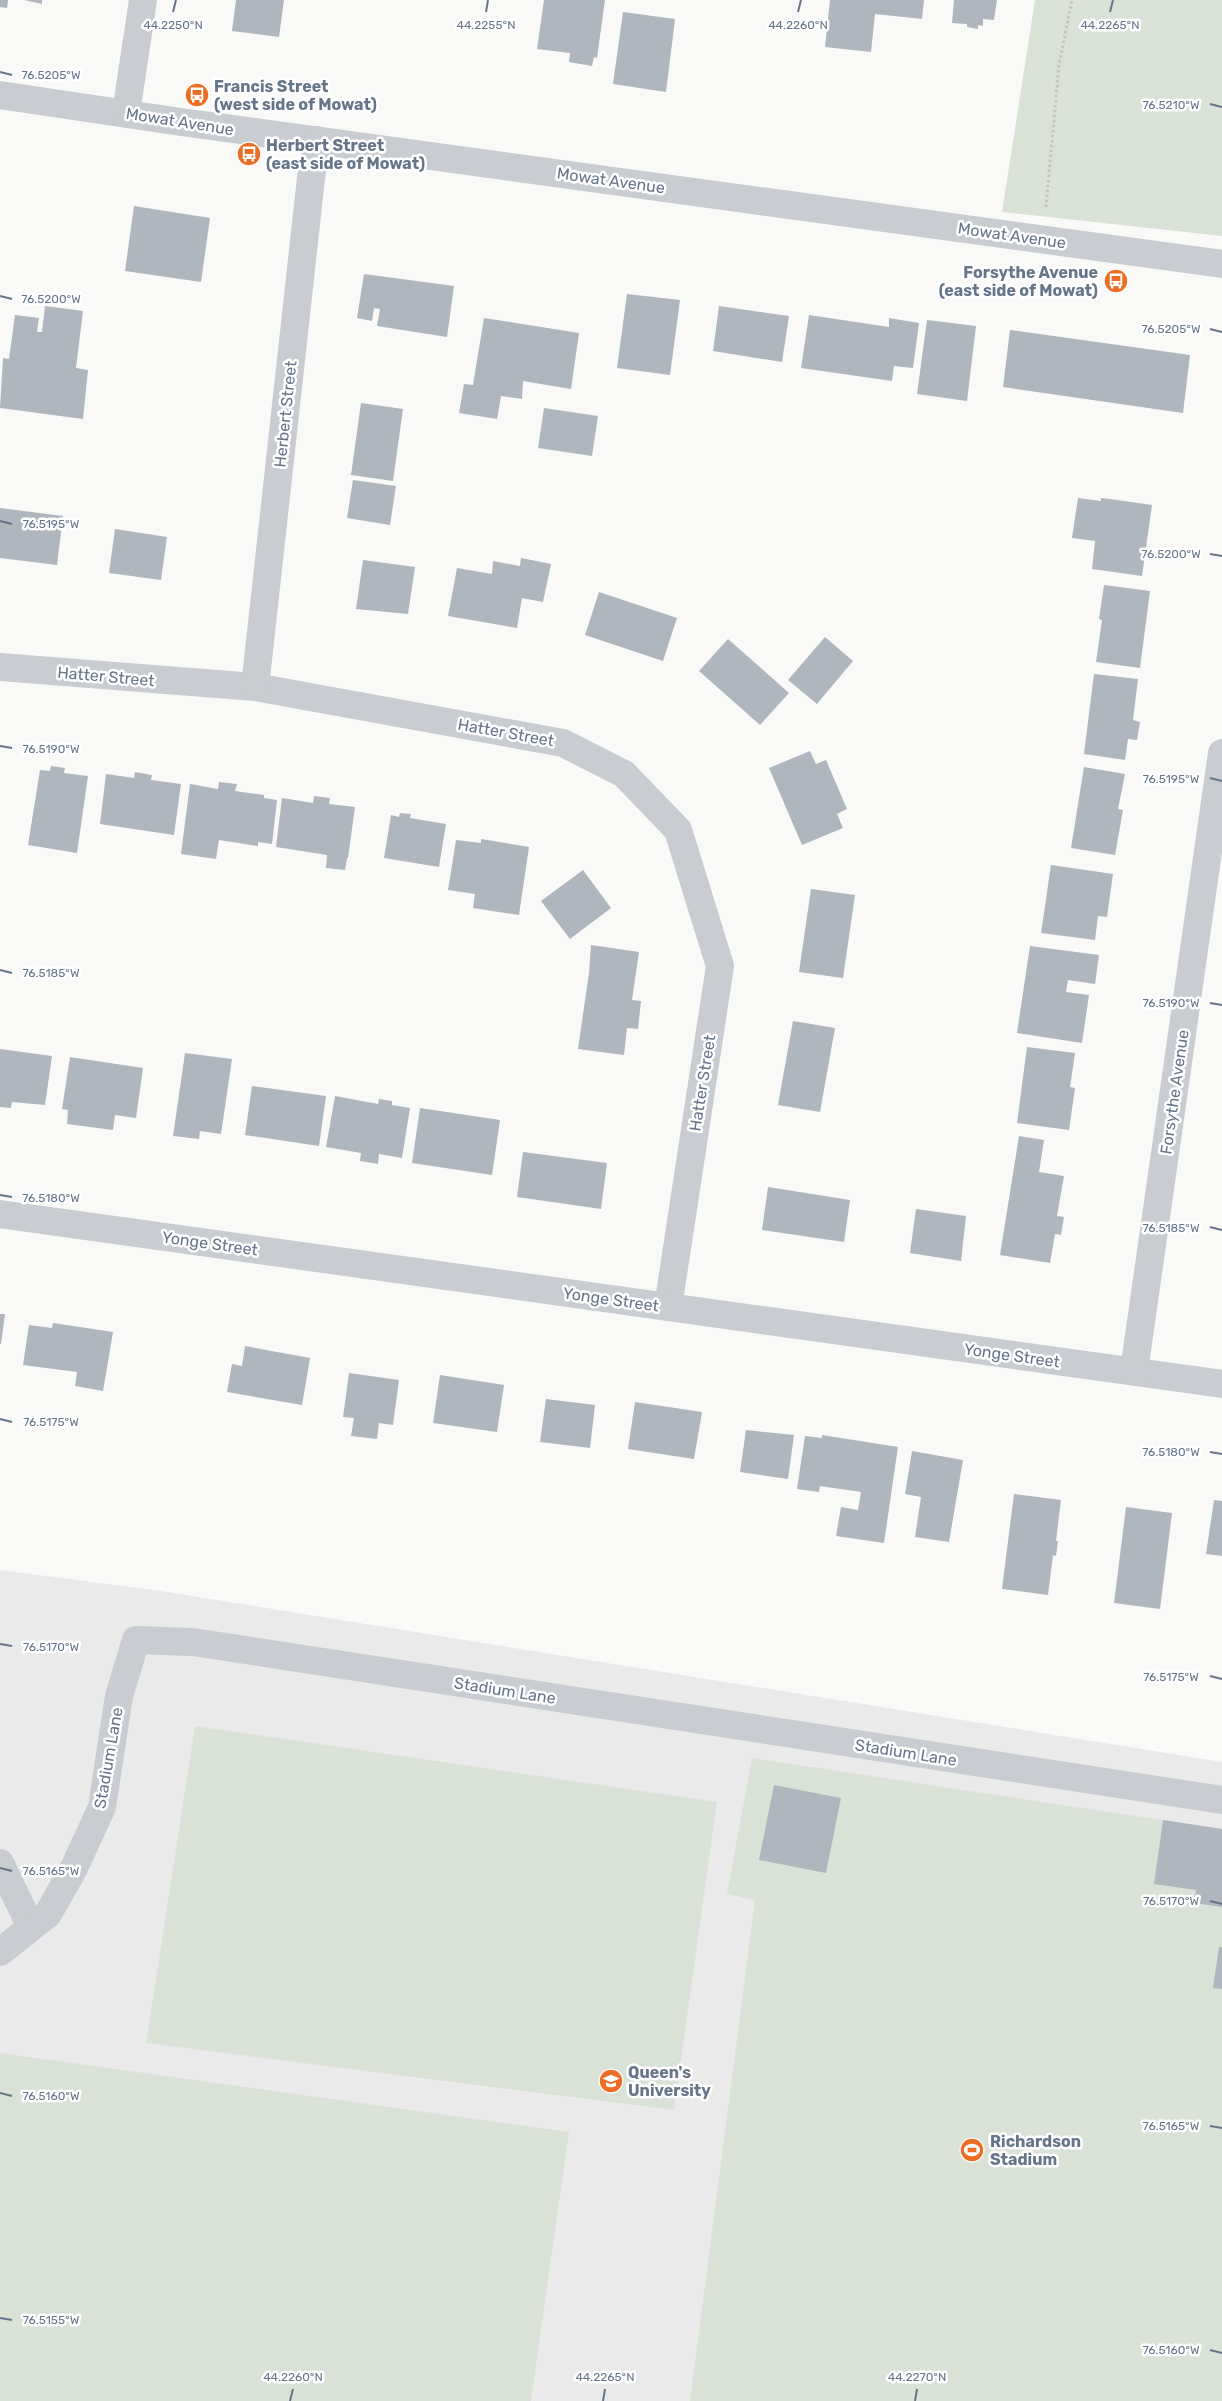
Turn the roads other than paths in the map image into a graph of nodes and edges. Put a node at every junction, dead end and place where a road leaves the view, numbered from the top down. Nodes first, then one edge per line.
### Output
1 (143, 0) edge
2 (0, 95) edge
3 (126, 113) junction
4 (317, 140) junction
5 (1222, 264) edge
6 (0, 667) edge
7 (255, 688) junction
8 (1222, 752) edge
9 (1217, 828) edge
10 (0, 1214) edge
11 (668, 1307) junction
12 (1134, 1372) junction
13 (1222, 1384) edge
14 (1222, 1800) edge
15 (0, 1863) edge
16 (31, 1927) junction
17 (0, 1952) edge

1 - 3 street
2 - 3 street, Mowat Avenue
3 - 4 street, Mowat Avenue
4 - 5 street, Mowat Avenue
4 - 7 street, Herbert Street
6 - 7 street, Hatter Street
7 - 11 street, Hatter Street
8 - 9 street, Forsythe Avenue
9 - 12 street, Forsythe Avenue
10 - 11 street, Yonge Street
11 - 12 street, Yonge Street
12 - 13 street, Yonge Street
14 - 16 street, Stadium Lane
15 - 16 street
16 - 17 street, Stadium Lane

